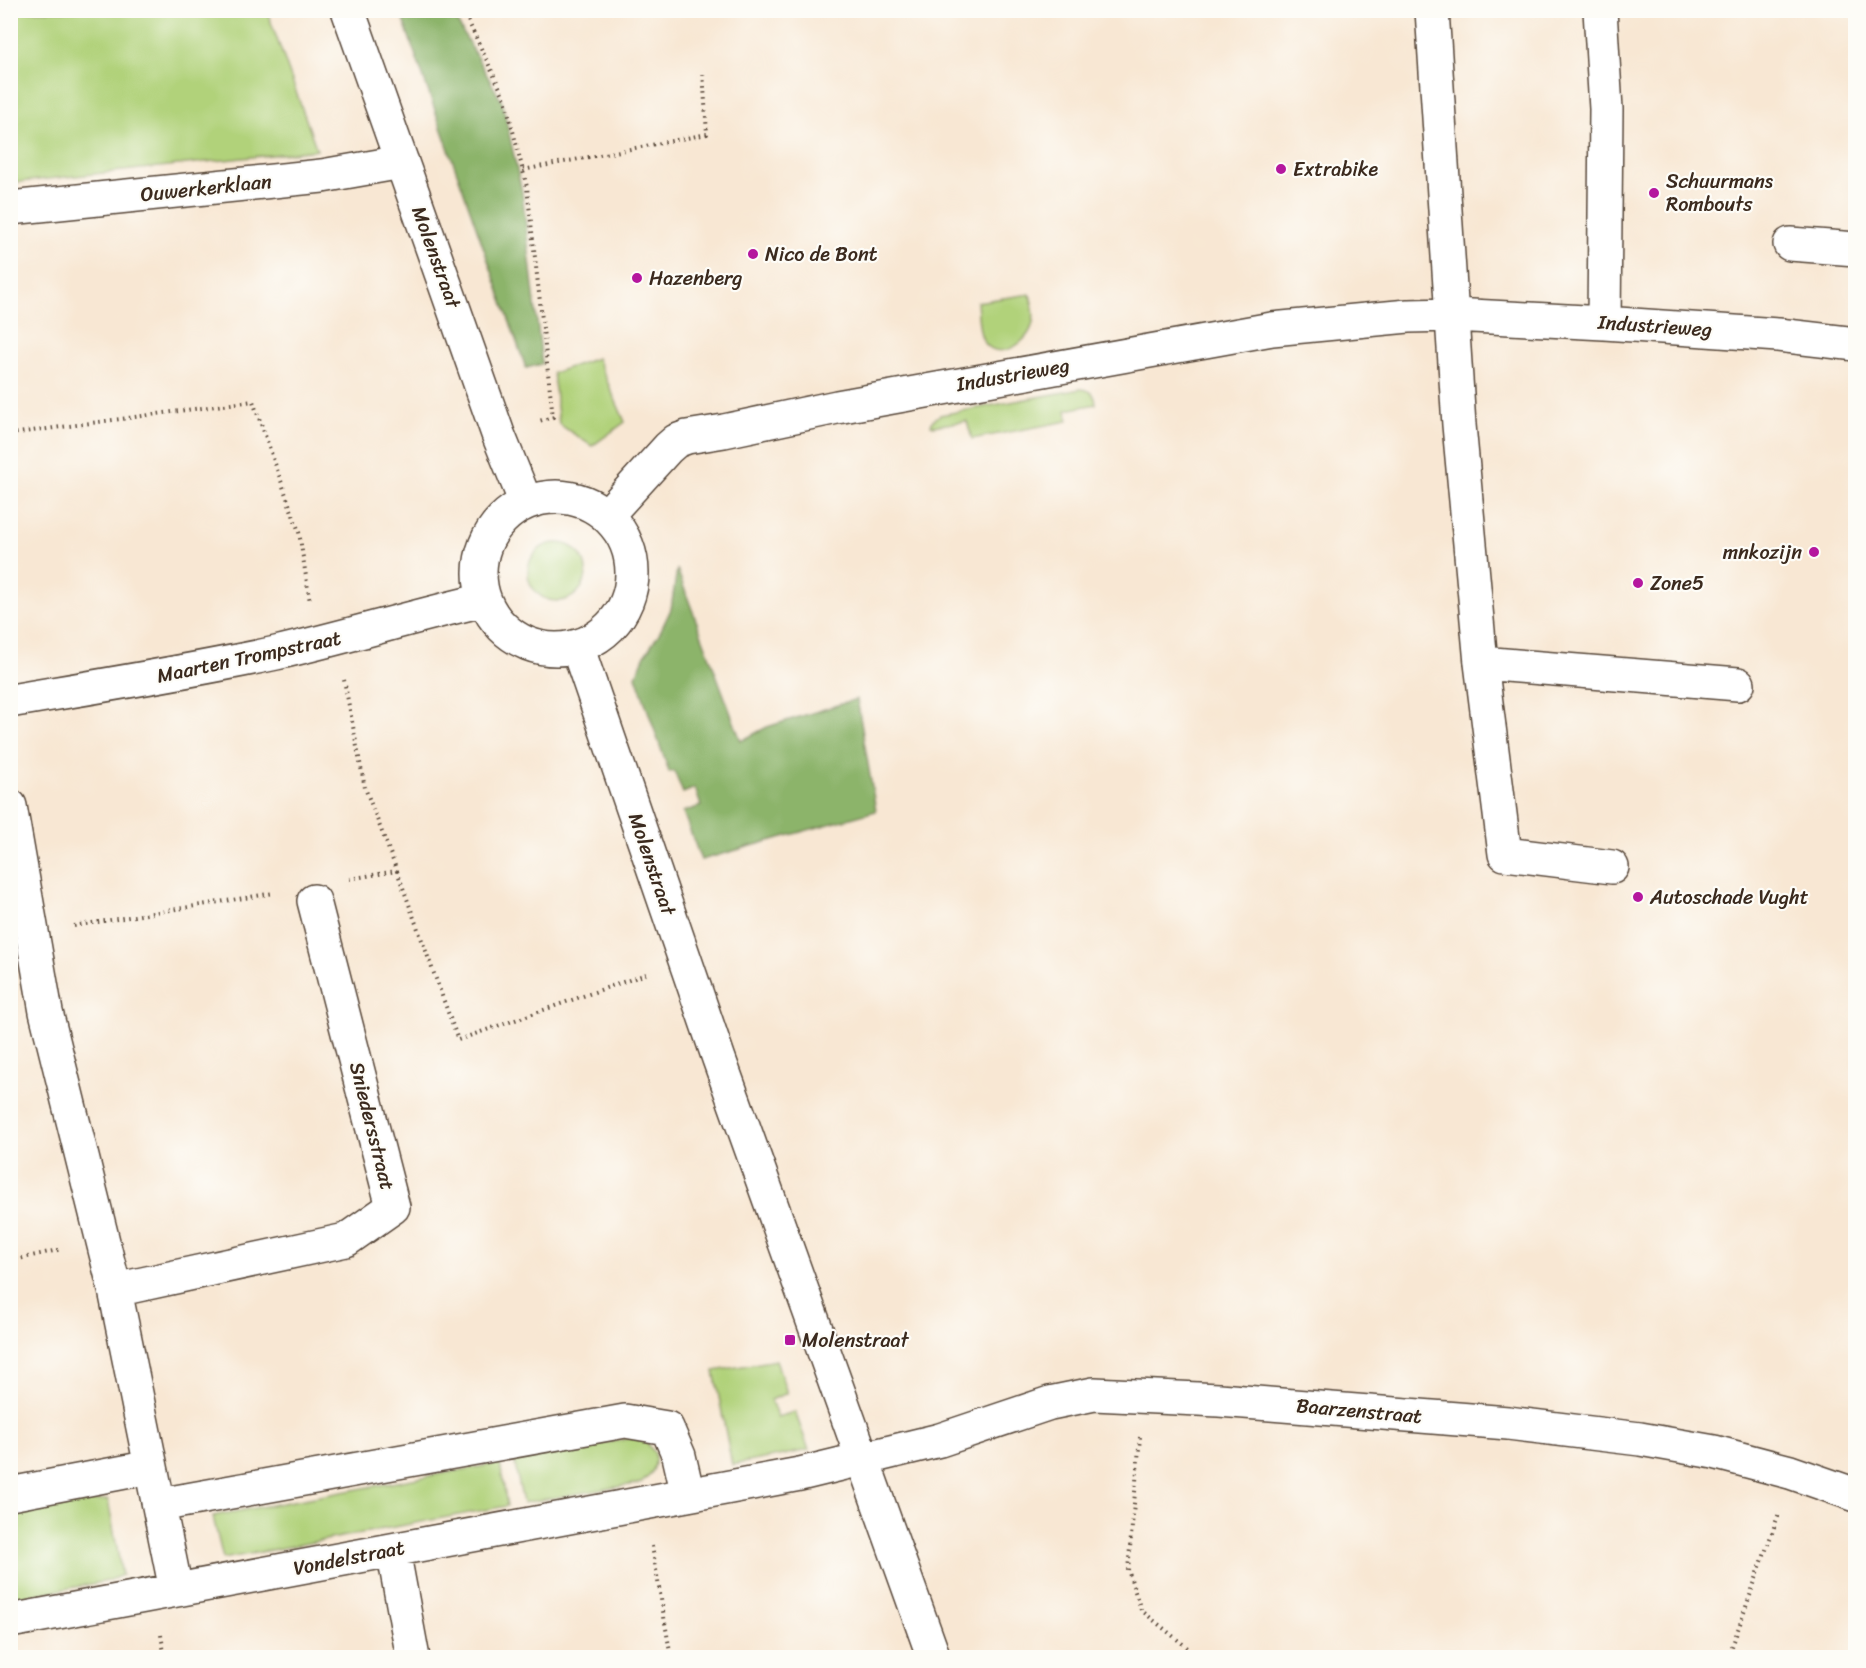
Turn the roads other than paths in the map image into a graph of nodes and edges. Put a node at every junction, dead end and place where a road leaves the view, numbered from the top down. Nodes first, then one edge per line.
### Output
1 (348, 10) edge
2 (1432, 10) edge
3 (1600, 10) edge
4 (402, 162) junction
5 (10, 208) edge
6 (1790, 244) dead end
7 (1856, 249) edge
8 (1453, 315) junction
9 (1604, 323) junction
10 (1856, 344) edge
11 (526, 503) junction
12 (607, 515) junction
13 (484, 600) junction
14 (577, 646) junction
15 (1481, 663) junction
16 (1738, 684) dead end
17 (10, 702) edge
18 (10, 806) edge
19 (1612, 867) dead end
20 (299, 896) road end
21 (115, 1290) junction
22 (863, 1459) junction
23 (151, 1467) junction
24 (10, 1494) edge
25 (688, 1495) junction
26 (1856, 1495) edge
27 (159, 1505) junction
28 (393, 1550) junction
29 (176, 1590) junction
30 (10, 1621) edge
31 (413, 1658) edge
32 (934, 1658) edge

1 - 4 street, Molenstraat
2 - 8 street
3 - 9 street
4 - 5 street, Ouwerkerklaan
4 - 11 street, Molenstraat
6 - 7 street
8 - 9 street, Industrieweg
8 - 12 street, Industrieweg
8 - 15 street
9 - 10 street, Industrieweg
11 - 12 street
11 - 13 street
12 - 14 street
13 - 14 street
13 - 17 street, Maarten Trompstraat
14 - 22 street, Molenstraat
15 - 16 street
15 - 19 street
18 - 21 street
20 - 21 street, Sniedersstraat
21 - 23 street
22 - 25 street, Vondelstraat
22 - 26 street, Baarzenstraat
22 - 32 street, Molenstraat
23 - 24 street
23 - 27 street
25 - 27 street
25 - 28 street, Vondelstraat
27 - 29 street
28 - 29 street, Vondelstraat
28 - 31 street
29 - 30 street, Vondelstraat

